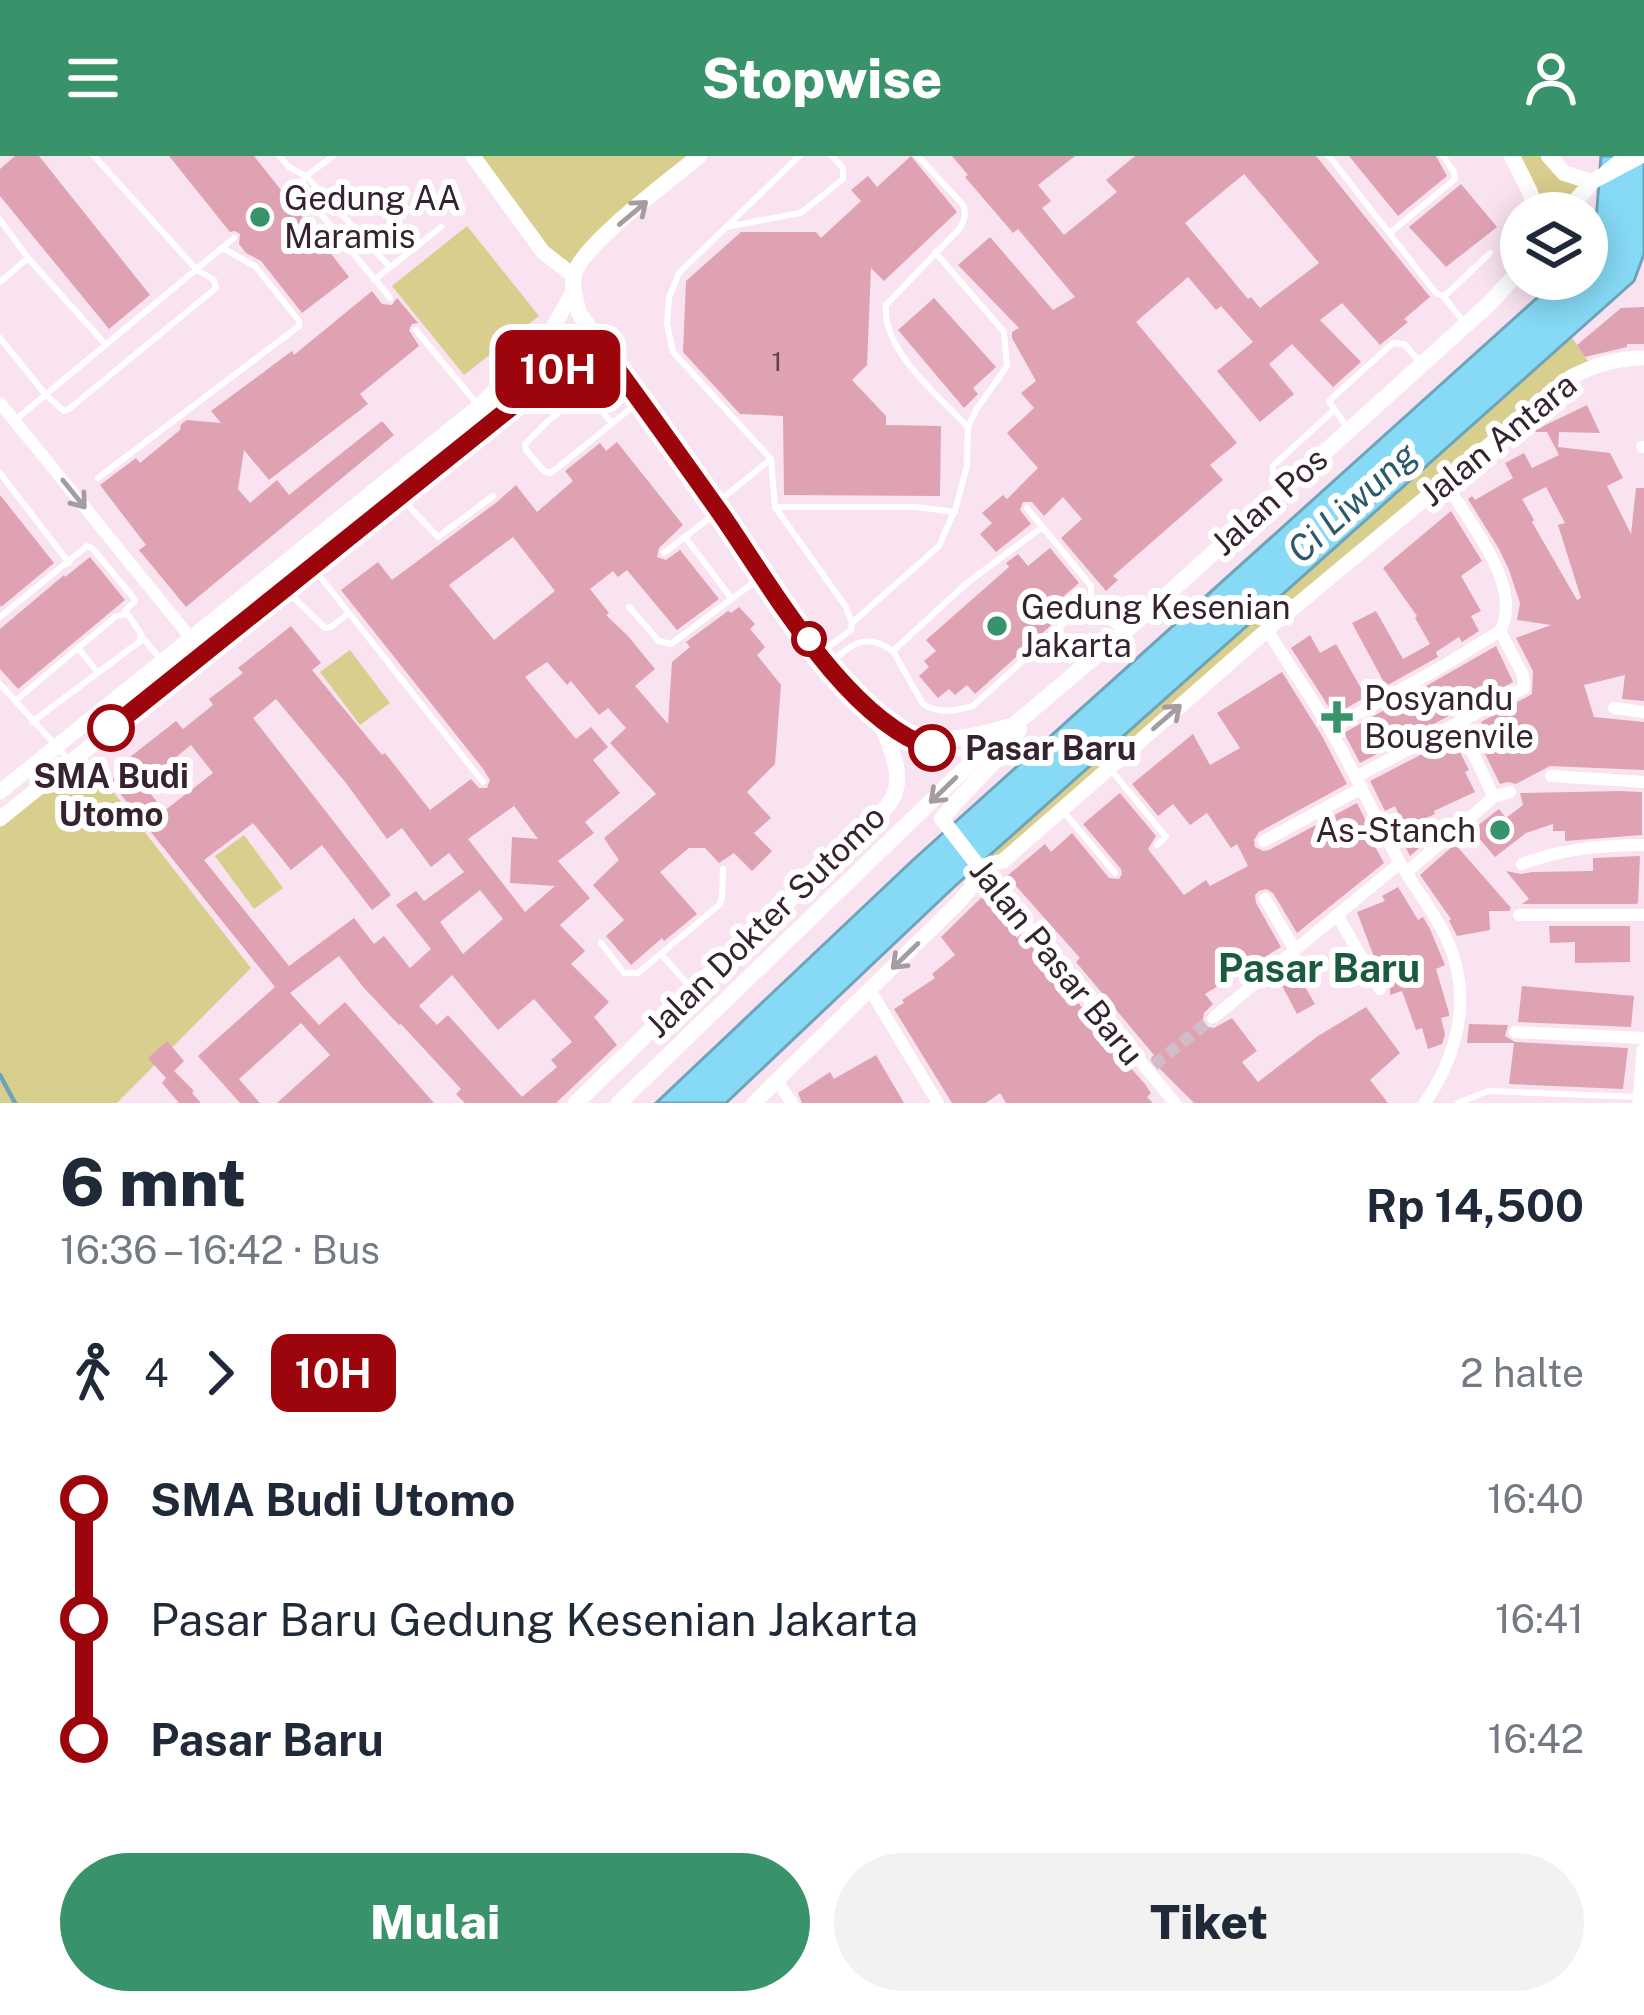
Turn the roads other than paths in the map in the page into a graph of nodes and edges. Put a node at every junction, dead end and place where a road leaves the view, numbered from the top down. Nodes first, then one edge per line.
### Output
1 (94, 156) edge
2 (279, 156) edge
3 (333, 156) edge
4 (472, 156) edge
5 (699, 156) edge
6 (799, 156) edge
7 (832, 156) edge
8 (918, 156) edge
9 (1329, 156) edge
10 (1443, 156) edge
11 (1512, 156) edge
12 (1549, 156) edge
13 (1618, 156) edge
14 (1640, 156) edge
15 (306, 176) junction
16 (1595, 179) junction
17 (298, 186) junction
18 (1530, 192) edge
19 (1584, 192) edge
20 (286, 196) dead end
21 (0, 220) edge
22 (441, 227) dead end
23 (726, 227) junction
24 (1390, 232) junction
25 (234, 238) dead end
26 (222, 248) junction
27 (934, 252) junction
28 (1490, 254) dead end
29 (28, 258) junction
30 (390, 267) junction
31 (197, 270) junction
32 (374, 280) junction
33 (0, 281) edge
34 (574, 284) junction
35 (1500, 290) edge
36 (1443, 296) junction
37 (389, 298) dead end
38 (1466, 325) junction
39 (416, 330) dead end
40 (0, 338) edge
41 (106, 345) junction
42 (603, 350) junction
43 (1644, 358) edge
44 (1422, 364) junction
45 (46, 395) junction
46 (641, 400) junction
47 (0, 403) edge
48 (478, 406) junction
49 (1334, 410) junction
50 (14, 421) junction
51 (491, 422) junction
52 (612, 423) junction
53 (968, 427) junction
54 (1348, 428) junction
55 (771, 459) junction
56 (0, 473) edge
57 (98, 478) dead end
58 (1444, 481) junction
59 (1286, 485) junction
60 (399, 495) junction
61 (493, 496) dead end
62 (776, 507) junction
63 (716, 508) junction
64 (1027, 508) dead end
65 (955, 512) junction
66 (1041, 528) junction
67 (685, 537) junction
68 (664, 553) dead end
69 (69, 563) junction
70 (312, 566) junction
71 (763, 575) junction
72 (284, 588) junction
73 (732, 599) junction
74 (1090, 599) junction
75 (629, 607) dead end
76 (124, 612) junction
77 (349, 613) junction
78 (0, 617) edge
79 (851, 623) junction
80 (1267, 630) junction
81 (1500, 631) junction
82 (1122, 634) junction
83 (142, 637) junction
84 (190, 638) junction
85 (78, 648) junction
86 (893, 651) junction
87 (824, 658) junction
88 (161, 661) junction
89 (98, 673) junction
90 (0, 684) edge
91 (15, 701) junction
92 (1614, 707) dead end
93 (1644, 712) edge
94 (878, 717) junction
95 (1023, 718) junction
96 (32, 722) junction
97 (1458, 722) junction
98 (1330, 728) junction
99 (56, 746) junction
100 (980, 754) junction
101 (70, 761) junction
102 (1109, 768) junction
103 (1551, 776) dead end
104 (483, 782) dead end
105 (1644, 782) edge
106 (1359, 783) junction
107 (0, 792) edge
108 (1510, 792) dead end
109 (1494, 797) junction
110 (1061, 810) junction
111 (0, 819) edge
112 (944, 822) joint
113 (907, 825) joint
114 (1264, 842) dead end
115 (1644, 844) edge
116 (1157, 845) dead end
117 (1522, 864) dead end
118 (978, 867) junction
119 (1404, 868) junction
120 (723, 869) dead end
121 (1115, 873) dead end
122 (1265, 899) dead end
123 (1337, 915) junction
124 (1519, 915) dead end
125 (1644, 915) edge
126 (601, 943) dead end
127 (1294, 950) junction
128 (662, 955) junction
129 (1380, 989) dead end
130 (692, 990) junction
131 (870, 990) junction
132 (1213, 1018) tunnel mouth
133 (1515, 1033) dead end
134 (1644, 1038) edge
135 (1644, 1051) edge
136 (777, 1081) junction
137 (1640, 1100) edge
138 (576, 1103) edge
139 (619, 1103) edge
140 (754, 1103) edge
141 (792, 1103) edge
142 (938, 1103) edge
143 (1175, 1103) edge
144 (1425, 1103) edge
145 (1458, 1103) edge

1 - 31 lane
2 - 15 lane
3 - 15 lane
4 - 34 street
34 -> 5 main road
6 - 23 lane
7 - 23 lane
8 - 27 lane
9 - 24 lane
10 - 24 lane
11 - 18 main road
12 - 16 main road
13 - 16 lane
14 - 16 main road
15 - 17 lane
15 - 30 lane
16 - 19 main road
17 - 20 lane
17 - 32 lane
21 - 29 lane
22 - 30 lane
23 - 55 lane
24 - 36 lane
25 - 26 lane
26 - 31 lane
26 - 57 lane
27 - 53 lane
27 - 53 lane
28 - 36 lane
29 - 33 lane
29 - 41 lane
30 - 32 lane
31 - 41 lane
31 - 45 lane
32 - 37 lane
34 - 42 main road
34 - 48 street
35 - 38 main road, Jalan Pos
36 - 38 lane
38 - 44 main road, Jalan Pos
39 - 48 lane
40 - 45 lane
41 - 45 lane
42 - 46 main road
42 - 51 street
43 - 58 street, Jalan Antara
44 - 49 lane
44 - 54 main road, Jalan Pos
45 - 50 lane
46 - 52 lane
46 - 63 main road
47 - 50 street
48 - 51 lane
48 - 84 street
49 - 54 lane
49 - 59 lane
50 -> 84 street
51 - 60 street
52 - 52 lane
53 - 65 lane
54 - 59 main road, Jalan Pos
55 - 62 lane
55 - 63 lane
56 - 69 lane
58 - 80 street, Jalan Antara
58 - 81 street
59 - 82 main road, Jalan Pos
60 - 61 lane
60 - 70 street
62 - 65 lane
62 - 79 lane
63 - 67 lane
63 - 71 main road
64 - 66 lane
65 - 79 lane
66 - 74 lane
66 - 86 lane
67 - 68 lane
67 - 73 lane
69 - 76 lane
69 - 78 lane
70 - 72 street
70 - 77 lane
71 - 73 lane
71 - 87 main road
72 - 77 lane
72 - 101 street
73 - 75 lane
74 - 82 lane
74 - 86 lane
76 - 83 lane
76 - 85 lane
77 - 104 lane
79 - 87 lane
80 - 98 street
102 -> 80 street, Jalan Antara
81 - 97 street
81 - 98 street
82 - 95 main road, Jalan Pos
83 - 88 lane
83 - 89 lane
84 - 88 street
85 - 89 lane
85 - 91 lane
86 - 87 lane
87 - 94 main road
88 - 99 street
89 - 96 lane
90 - 91 lane
91 - 96 lane
92 - 93 street
94 - 95 main road
94 - 100 lane
94 - 130 main road, Jalan Dokter Sutomo
95 - 100 main road, Jalan Pos
95 - 112 main road
96 - 99 lane
97 - 106 street
97 - 109 street
98 - 106 street
99 - 101 lane
99 - 107 street
100 -> 113 main road, Jalan Pos
101 - 111 street
102 - 110 street, Jalan Antara
102 - 116 lane
103 - 105 street
106 - 114 street
106 - 119 street
108 - 109 street
109 - 119 street
110 - 118 street, Jalan Antara
110 - 121 lane
112 - 118 street, Jalan Pasar Baru
113 - 139 main road, Jalan Dokter Sutomo
115 - 117 street
118 -> 131 street
118 - 143 street, Jalan Pasar Baru
119 - 123 street
119 - 144 street
120 - 128 lane
122 - 127 street
123 - 127 street
123 - 129 street
124 - 125 street
126 - 128 lane
127 - 132 street
128 - 130 lane
130 - 138 main road, Jalan Dokter Sutomo
131 - 136 street
131 - 142 street
133 - 134 street
135 - 137 street
136 - 140 street
136 - 141 street
137 - 145 lane

